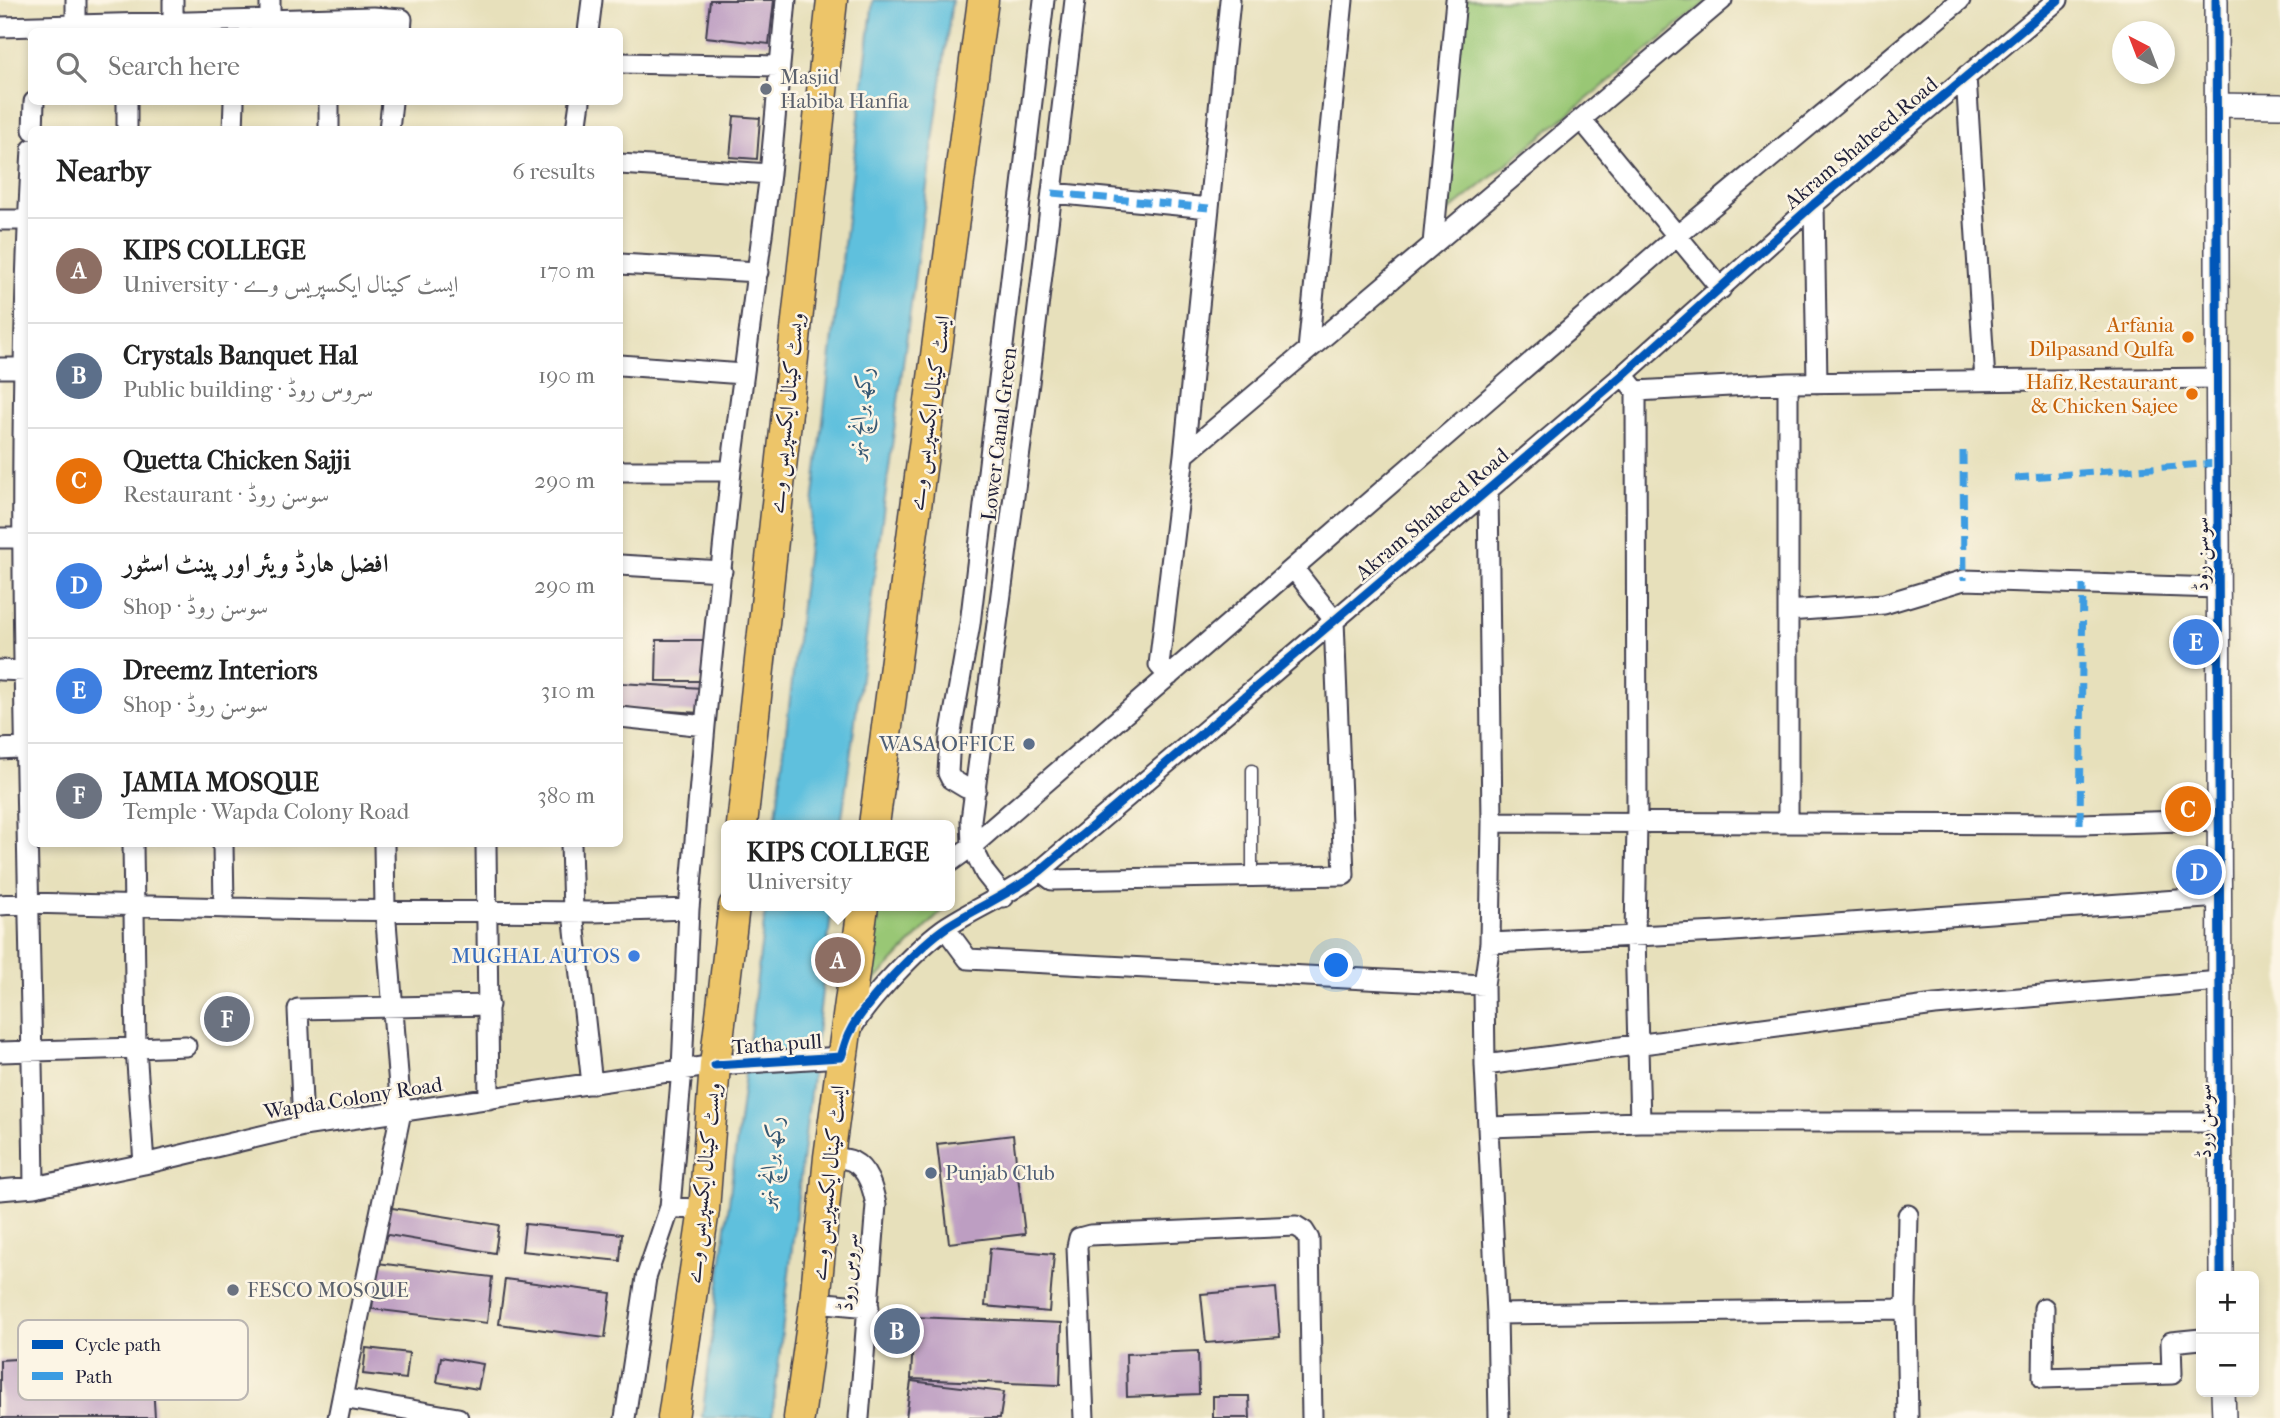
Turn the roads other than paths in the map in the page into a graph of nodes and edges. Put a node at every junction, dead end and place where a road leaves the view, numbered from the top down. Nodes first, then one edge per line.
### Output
1 (76, 0) edge
2 (173, 0) edge
3 (270, 0) edge
4 (592, 0) edge
5 (786, 0) edge
6 (832, 0) edge
7 (984, 0) edge
8 (1044, 0) edge
9 (1075, 0) edge
10 (1230, 0) edge
11 (1343, 0) edge
12 (1456, 0) edge
13 (1722, 0) edge
14 (1960, 0) edge
15 (2058, 0) edge
16 (2216, 0) edge
17 (373, 9) edge
18 (270, 21) junction
19 (173, 22) junction
20 (76, 24) junction
21 (330, 26) edge
22 (0, 27) edge
23 (126, 27) edge
24 (238, 27) edge
25 (38, 28) edge
26 (401, 28) edge
27 (588, 28) edge
28 (623, 63) edge
29 (779, 66) junction
30 (1966, 76) junction
31 (34, 105) edge
32 (127, 105) edge
33 (234, 105) edge
34 (329, 105) edge
35 (392, 105) edge
36 (580, 105) edge
37 (2217, 105) junction
38 (2280, 106) edge
39 (1581, 119) junction
40 (33, 126) edge
41 (127, 126) edge
42 (233, 126) edge
43 (329, 126) edge
44 (389, 126) edge
45 (577, 126) edge
46 (623, 164) edge
47 (769, 174) junction
48 (1052, 193) junction
49 (1814, 204) junction
50 (1209, 208) junction
51 (0, 220) edge
52 (28, 220) edge
53 (1678, 235) junction
54 (1433, 244) junction
55 (623, 264) edge
56 (758, 272) junction
57 (1721, 289) junction
58 (1308, 350) junction
59 (623, 365) edge
60 (28, 368) edge
61 (0, 369) edge
62 (743, 374) junction
63 (1623, 375) junction
64 (2218, 378) junction
65 (1985, 381) junction
66 (1788, 383) junction
67 (1817, 383) junction
68 (1636, 391) junction
69 (1184, 455) junction
70 (623, 471) edge
71 (731, 471) junction
72 (1488, 488) junction
73 (0, 538) edge
74 (27, 538) edge
75 (623, 565) edge
76 (1294, 569) junction
77 (722, 571) junction
78 (2218, 588) junction
79 (1788, 611) junction
80 (1335, 620) junction
81 (0, 670) edge
82 (25, 671) junction
83 (1169, 676) junction
84 (623, 717) edge
85 (705, 726) junction
86 (28, 728) edge
87 (886, 739) junction
88 (28, 747) edge
89 (0, 749) edge
90 (1252, 769) dead end
91 (976, 789) junction
92 (743, 820) edge
93 (875, 820) edge
94 (885, 820) edge
95 (2219, 820) junction
96 (1492, 822) junction
97 (1637, 823) junction
98 (1788, 823) junction
99 (28, 825) edge
100 (972, 846) junction
101 (133, 847) edge
102 (223, 847) edge
103 (384, 847) edge
104 (486, 847) edge
105 (571, 847) edge
106 (955, 858) edge
107 (1040, 871) junction
108 (1252, 877) junction
109 (1004, 897) junction
110 (2220, 897) junction
111 (27, 903) junction
112 (0, 905) edge
113 (133, 906) junction
114 (224, 908) junction
115 (385, 909) junction
116 (689, 909) junction
117 (488, 910) junction
118 (734, 911) edge
119 (862, 911) edge
120 (573, 912) junction
121 (945, 928) junction
122 (1635, 936) junction
123 (1490, 943) junction
124 (2220, 981) junction
125 (1484, 985) junction
126 (489, 1005) junction
127 (393, 1007) junction
128 (1636, 1045) junction
129 (186, 1046) dead end
130 (136, 1048) junction
131 (32, 1051) junction
132 (0, 1052) edge
133 (833, 1058) junction
134 (725, 1064) junction
135 (1485, 1065) junction
136 (682, 1069) junction
137 (592, 1084) junction
138 (489, 1099) junction
139 (401, 1112) junction
140 (1640, 1122) junction
141 (2221, 1122) junction
142 (303, 1126) junction
143 (1489, 1127) junction
144 (829, 1157) junction
145 (144, 1164) junction
146 (34, 1187) junction
147 (0, 1190) edge
148 (670, 1207) junction
149 (704, 1210) junction
150 (1908, 1215) dead end
151 (2221, 1271) edge
152 (815, 1302) junction
153 (869, 1307) junction
154 (2044, 1308) dead end
155 (1906, 1309) junction
156 (1497, 1314) junction
157 (2196, 1340) edge
158 (2223, 1397) edge
159 (342, 1398) junction
160 (338, 1418) edge
161 (458, 1418) edge
162 (625, 1418) edge
163 (673, 1418) edge
164 (799, 1418) edge
165 (859, 1418) edge
166 (1084, 1418) edge
167 (1312, 1418) edge
168 (1499, 1418) edge
169 (1908, 1418) edge
170 (2224, 1418) edge

1 - 20 street
2 - 19 street
3 - 18 street
4 - 27 street
5 - 29 street
6 - 92 main road, ویسٹ کینال ایکسپریس وے
7 - 87 main road, ایسٹ کینال ایکسپریس وے
8 - 91 street
9 - 48 street, Lower Canal Green
10 - 50 street
11 - 58 street
12 - 54 street
13 - 39 street
14 - 53 street
15 - 30 street, Akram Shaheed Road
16 - 37 street, سوسن روڈ
17 - 21 street
17 - 26 street
18 - 21 street
18 - 24 street
19 - 23 street
19 - 24 street
20 - 23 street
20 - 25 street
22 - 25 street
28 - 29 street
29 - 47 street
30 - 49 street, Akram Shaheed Road
30 - 65 street
31 - 40 street
32 - 41 street
33 - 42 street
34 - 43 street
35 - 44 street
36 - 45 street
37 - 38 street
37 - 64 street, سوسن روڈ
39 - 53 street
39 - 54 street
46 - 47 street
47 - 56 street
48 - 50 street
48 - 91 street, Lower Canal Green
49 - 57 street, Akram Shaheed Road
49 - 67 street
50 - 69 street
51 - 52 street
53 - 57 street
53 - 76 street
54 - 58 street
55 - 56 street
56 - 62 street
57 - 63 street, Akram Shaheed Road
58 - 69 street
59 - 62 street
60 - 61 street
60 - 74 street
62 - 71 street
63 - 68 street
63 - 72 street, Akram Shaheed Road
64 - 65 street
64 - 78 street, سوسن روڈ
65 - 67 street
66 - 67 street
66 - 68 street
66 - 79 street
68 - 97 street
69 - 83 street
70 - 71 street
71 - 77 street
72 - 80 street, Akram Shaheed Road
72 - 96 street
73 - 74 street
74 - 82 street
75 - 77 street
76 - 80 street
76 - 83 street
77 - 85 street
78 - 79 street
78 - 95 street, سوسن روڈ
79 - 98 street
80 - 107 street, Akram Shaheed Road
80 - 108 street
81 - 82 street
82 - 86 street
83 - 100 street
84 - 85 street
85 - 116 street
87 - 93 main road, ایسٹ کینال ایکسپریس وے
87 - 94 main road
88 - 89 street
90 - 108 lane
91 - 100 street, Lower Canal Green
95 - 98 street
95 - 110 street, سوسن روڈ
96 - 97 street
96 - 123 street
97 - 98 street
97 - 122 street
99 - 111 street
100 - 106 street
100 - 109 street
101 - 113 street
102 - 114 street
103 - 115 street
104 - 117 street
105 - 120 street
107 - 108 street
107 - 109 street, Akram Shaheed Road
109 - 121 street, Akram Shaheed Road
110 - 122 street
110 - 124 street, سوسن روڈ
111 - 112 street
111 - 113 street
111 - 131 street
113 - 114 street
113 - 130 street
114 - 115 street
115 - 117 street
115 - 127 street
116 - 120 street
116 - 136 street
117 - 120 street
117 - 126 street
118 - 134 main road, ویسٹ کینال ایکسپریس وے
119 - 133 main road, ایسٹ کینال ایکسپریس وے
120 - 137 street
121 - 125 street
121 - 133 street, Akram Shaheed Road
122 - 123 street
122 - 128 street
123 - 125 street
124 - 128 street
124 - 141 street, سوسن روڈ
125 - 135 street
126 - 127 street
126 - 138 street
127 - 139 street
127 - 142 street
128 - 135 street
128 - 140 street
129 - 130 street
130 - 131 street
130 - 145 street
131 - 132 street
131 - 146 street
133 - 134 street, Tatha pull
133 - 144 main road, ایسٹ کینال ایکسپریس وے
134 - 136 street, Wapda Colony Road
134 - 149 main road, ویسٹ کینال ایکسپریس وے
135 - 143 street
136 - 137 street, Wapda Colony Road
136 - 148 street
137 - 138 street, Wapda Colony Road
138 - 139 street, Wapda Colony Road
139 - 142 street, Wapda Colony Road
139 - 159 street
140 - 141 street
140 - 143 street
141 - 151 street, سوسن روڈ
142 - 145 street, Wapda Colony Road
143 - 156 street
144 - 152 main road, ایسٹ کینال ایکسپریس وے
144 - 153 street, سروس روڈ
145 - 146 street, Wapda Colony Road
146 - 147 street, Wapda Colony Road
148 - 149 street
148 - 162 street
149 - 163 main road, ویسٹ کینال ایکسپریس وے
150 - 155 street
152 - 153 street
152 - 164 main road, ایسٹ کینال ایکسپریس وے
153 - 165 street, سروس روڈ
154 - 157 street
155 - 156 street
155 - 169 street
156 - 168 street
158 - 170 street
159 - 160 street
159 - 161 street
166 - 167 street

